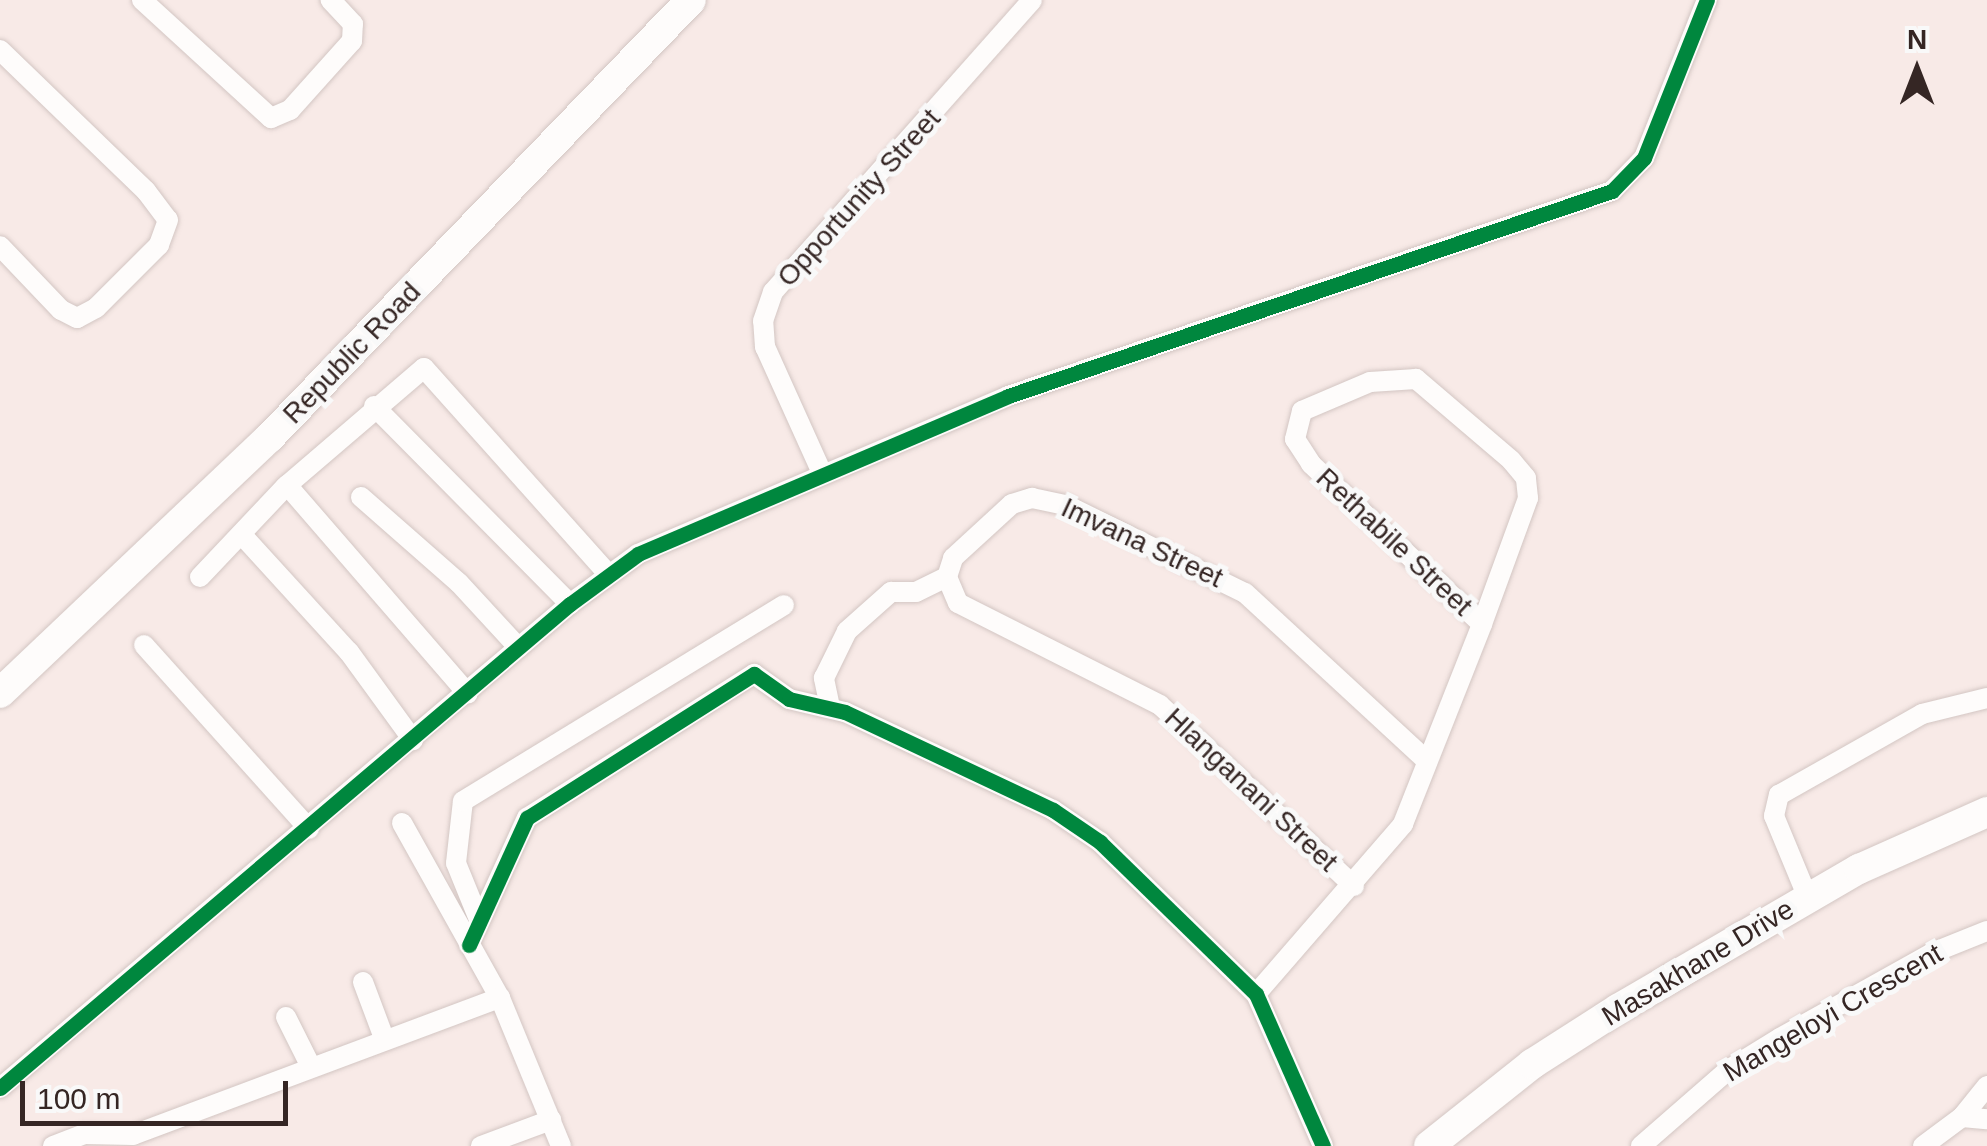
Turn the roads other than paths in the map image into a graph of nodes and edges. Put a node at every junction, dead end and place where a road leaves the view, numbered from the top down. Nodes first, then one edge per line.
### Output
1 (142, 0) edge
2 (331, 0) edge
3 (691, 0) edge
4 (1032, 0) edge
5 (1707, 0) edge
6 (0, 50) edge
7 (0, 246) edge
8 (374, 406) junction
9 (822, 473) junction
10 (287, 485) junction
11 (360, 496) dead end
12 (242, 535) junction
13 (607, 573) junction
14 (200, 576) dead end
15 (947, 576) junction
16 (570, 604) junction
17 (784, 605) dead end
18 (1482, 624) junction
19 (144, 645) dead end
20 (519, 648) junction
21 (0, 693) edge
22 (468, 694) junction
23 (1987, 698) edge
24 (830, 707) junction
25 (414, 740) junction
26 (1426, 760) junction
27 (1987, 812) edge
28 (402, 823) dead end
29 (309, 828) junction
30 (1354, 886) junction
31 (1808, 898) junction
32 (478, 918) junction
33 (1987, 931) edge
34 (469, 945) junction
35 (363, 982) dead end
36 (1256, 994) junction
37 (500, 998) junction
38 (286, 1017) dead end
39 (384, 1038) junction
40 (310, 1066) junction
41 (1987, 1086) edge
42 (0, 1088) edge
43 (1962, 1118) junction
44 (1987, 1119) edge
45 (551, 1120) junction
46 (53, 1146) edge
47 (482, 1146) edge
48 (561, 1146) edge
49 (1323, 1146) edge
50 (1429, 1146) edge
51 (1641, 1146) edge
52 (1923, 1146) edge

1 - 2 street
3 - 21 street, Republic Road
4 - 9 street, Opportunity Street
5 - 9 street
6 - 7 street
8 - 10 street
8 - 13 street
8 - 16 street
9 - 13 street
10 - 12 street
10 - 22 street
11 - 20 street
12 - 14 street
12 - 25 street
13 - 16 street
15 - 24 street
15 - 26 street, Imvana Street
15 - 30 street, Hlanganani Street
16 - 20 street
17 - 32 street
18 - 18 street, Rethabile Street
18 - 26 street, Rethabile Street
19 - 29 street
20 - 22 street
22 - 25 street
23 - 31 street
24 - 32 street
24 - 36 street
25 - 29 street
26 - 30 street, Rethabile Street
27 - 31 street, Masakhane Drive
28 - 34 street
29 - 42 street
30 - 36 street, Rethabile Street
31 - 50 street, Masakhane Drive
32 - 34 street
33 - 51 street, Mangeloyi Crescent
34 - 37 street
35 - 39 street
36 - 49 street
37 - 39 street
37 - 45 street
38 - 40 street
39 - 40 street
40 - 46 street
41 - 43 street
43 - 44 street
43 - 52 street
45 - 47 street
45 - 48 street

